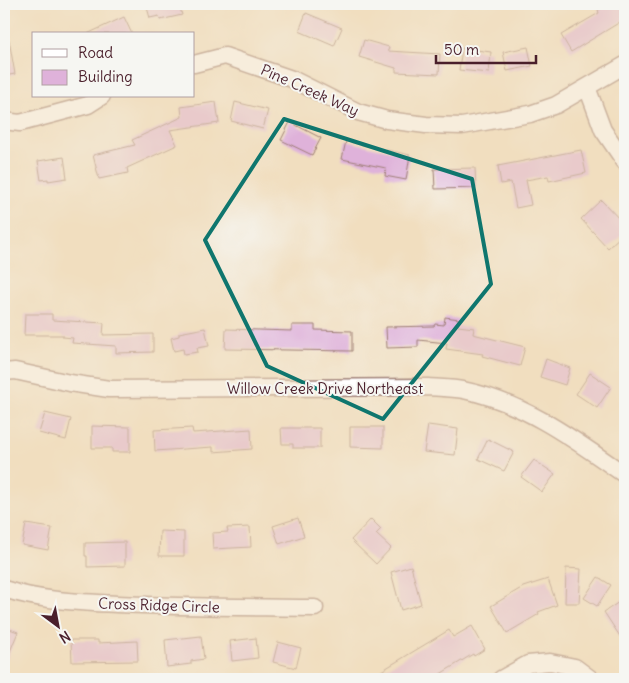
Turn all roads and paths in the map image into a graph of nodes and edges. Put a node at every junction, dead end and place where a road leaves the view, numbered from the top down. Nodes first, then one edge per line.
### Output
1 (195, 64) edge
2 (625, 65) edge
3 (587, 87) junction
4 (98, 98) edge
5 (4, 121) edge
6 (625, 162) edge
7 (4, 372) edge
8 (625, 475) edge
9 (4, 590) edge
10 (315, 608) dead end
11 (501, 679) edge
12 (591, 679) edge

1 - 3 street, Pine Creek Way
2 - 3 street, Pine Creek Way
3 - 6 street
4 - 5 street
7 - 8 street, Willow Creek Drive Northeast
9 - 10 street, Cross Ridge Circle
11 - 12 street

